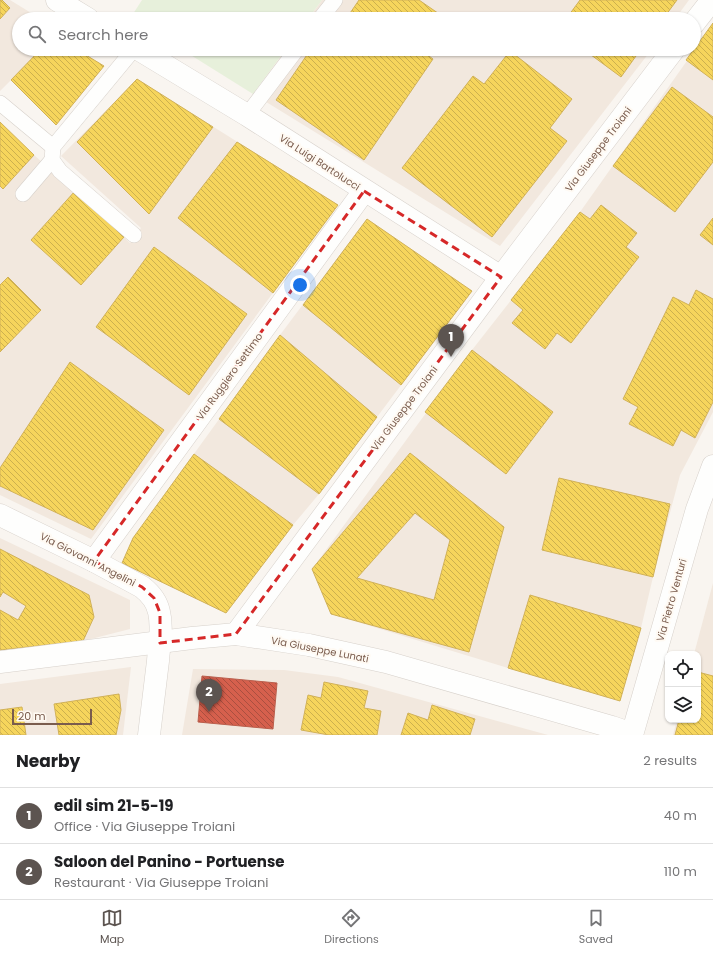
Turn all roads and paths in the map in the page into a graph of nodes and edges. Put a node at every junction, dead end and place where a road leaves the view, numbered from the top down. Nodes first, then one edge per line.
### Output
1 (57, 0) edge
2 (334, 0) edge
3 (712, 0) edge
4 (77, 12) edge
5 (325, 12) edge
6 (701, 14) edge
7 (128, 56) edge
8 (150, 56) edge
9 (292, 56) edge
10 (669, 56) edge
11 (0, 103) edge
12 (247, 115) junction
13 (52, 153) junction
14 (364, 191) junction
15 (23, 194) dead end
16 (134, 235) dead end
17 (501, 277) junction
18 (713, 466) edge
19 (0, 515) edge
20 (94, 561) junction
21 (236, 634) junction
22 (160, 643) junction
23 (0, 662) edge
24 (632, 734) edge
25 (149, 735) edge

1 - 4 street
2 - 5 lane
3 - 6 street
7 - 13 lane
8 - 12 street, Via Luigi Bartolucci
9 - 12 lane
10 - 17 street, Via Giuseppe Troiani
11 - 13 lane
12 - 14 street, Via Luigi Bartolucci
13 - 15 lane
13 - 16 lane
14 - 17 street, Via Luigi Bartolucci
14 - 20 street, Via Ruggiero Settimo
17 - 21 street, Via Giuseppe Troiani
18 - 24 street, Via Pietro Venturi
19 - 20 street, Via Giovanni Angelini
20 - 22 street, Via Giovanni Angelini
21 - 22 street, Via Giuseppe Lunati
21 - 24 street, Via Giuseppe Lunati
22 - 23 street, Via Giuseppe Lunati
22 - 25 street

